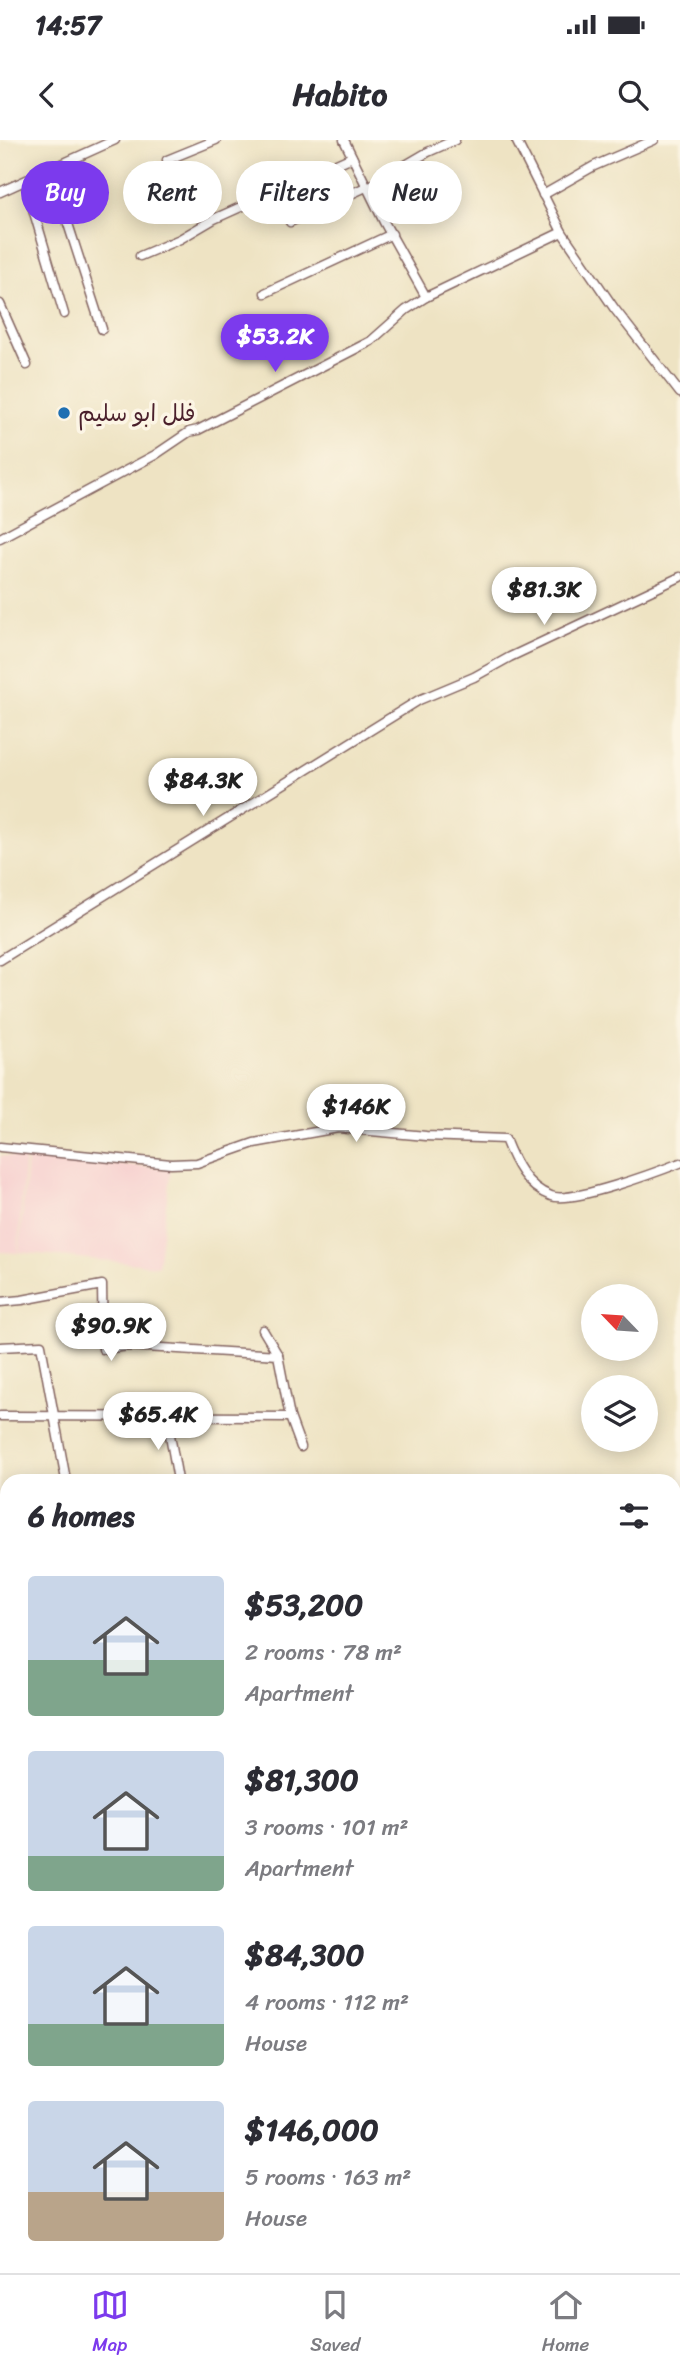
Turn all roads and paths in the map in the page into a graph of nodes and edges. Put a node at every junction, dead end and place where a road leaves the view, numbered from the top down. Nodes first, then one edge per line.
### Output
1 (115, 140) edge
2 (216, 140) edge
3 (344, 140) edge
4 (455, 140) edge
5 (516, 140) edge
6 (654, 140) edge
7 (352, 156) junction
8 (167, 160) dead end
9 (72, 161) edge
10 (413, 161) edge
11 (21, 184) edge
12 (368, 187) joint
13 (0, 192) edge
14 (354, 193) edge
15 (543, 195) junction
16 (37, 224) edge
17 (68, 224) edge
18 (387, 224) edge
19 (562, 232) junction
20 (392, 234) junction
21 (140, 256) dead end
22 (265, 293) dead end
23 (426, 298) junction
24 (0, 304) edge
25 (64, 314) dead end
26 (102, 329) dead end
27 (27, 365) dead end
28 (680, 393) edge
29 (0, 538) edge
30 (680, 577) edge
31 (0, 960) edge
32 (0, 1147) edge
33 (680, 1163) edge
34 (0, 1301) edge
35 (263, 1330) dead end
36 (0, 1347) edge
37 (278, 1355) junction
38 (54, 1415) junction
39 (0, 1416) edge
40 (290, 1417) junction
41 (167, 1418) junction
42 (301, 1447) dead end
43 (65, 1474) edge
44 (177, 1474) edge

1 - 9 street
2 - 8 street
3 - 7 street
4 - 10 street
5 - 15 street
6 - 15 street
7 - 12 street
7 - 21 street
11 - 13 street
12 - 14 street
15 - 19 street
16 - 25 street
17 - 26 street
18 - 20 street
19 - 23 street
19 - 28 street
20 - 22 street
20 - 23 street
23 - 29 street
24 - 27 street
30 - 31 street
32 - 33 street
34 - 37 street
35 - 37 street
36 - 38 street
37 - 40 street
38 - 39 street
38 - 41 street
38 - 43 street
40 - 41 street
40 - 42 street
41 - 44 street

